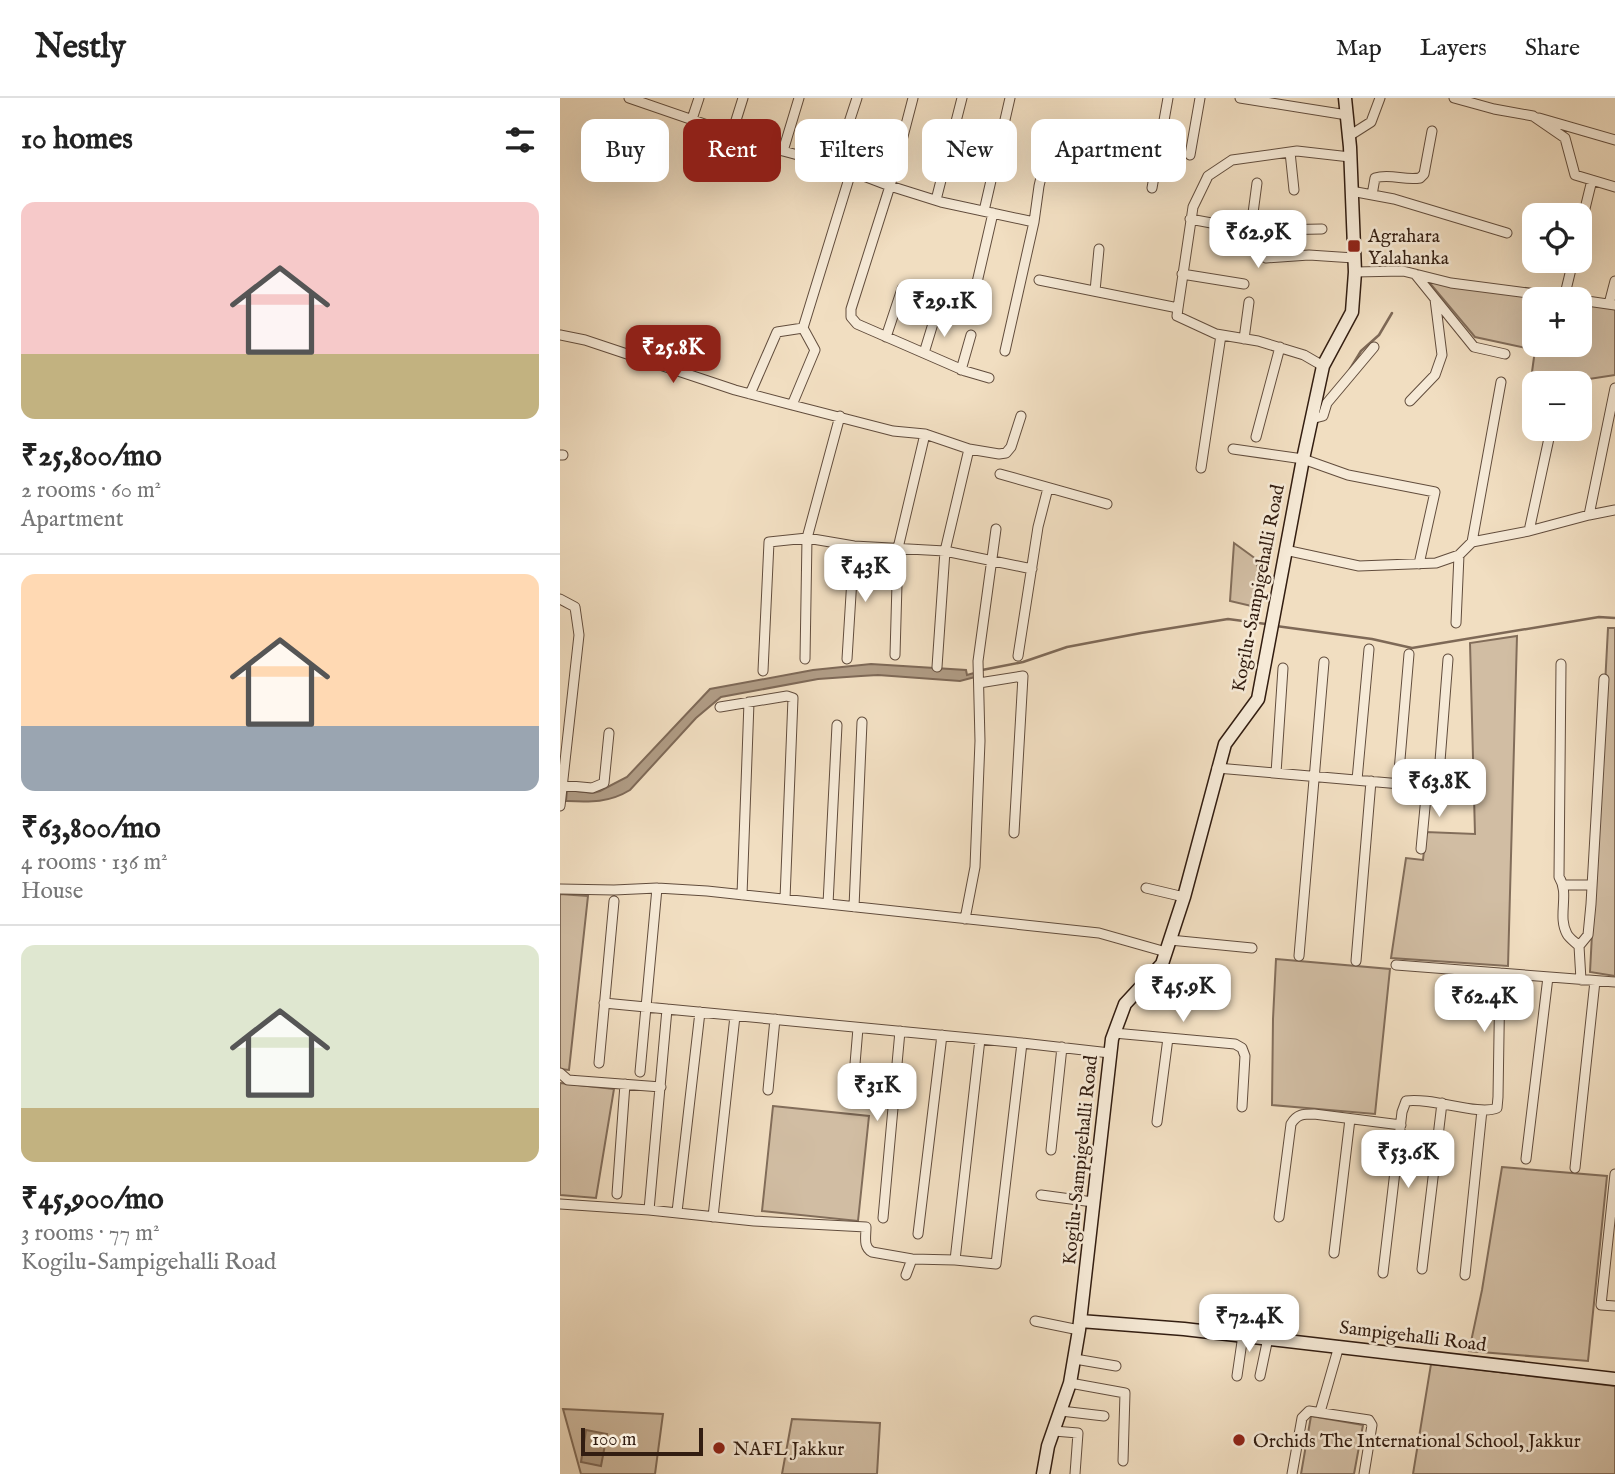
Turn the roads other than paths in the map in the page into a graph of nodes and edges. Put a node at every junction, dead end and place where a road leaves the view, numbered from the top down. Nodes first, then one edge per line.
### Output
1 (629, 98) edge
2 (699, 98) edge
3 (743, 98) edge
4 (799, 98) edge
5 (857, 98) edge
6 (914, 98) edge
7 (962, 98) edge
8 (1010, 98) edge
9 (1168, 98) edge
10 (1200, 98) edge
11 (1241, 98) edge
12 (1345, 98) edge
13 (1380, 98) edge
14 (1454, 98) edge
15 (1347, 115) junction
16 (1533, 116) junction
17 (689, 119) edge
18 (692, 119) edge
19 (737, 119) edge
20 (850, 119) edge
21 (1432, 131) dead end
22 (1349, 136) junction
23 (1615, 140) edge
24 (783, 151) joint
25 (1290, 152) junction
26 (795, 154) edge
27 (1190, 155) dead end
28 (1350, 157) junction
29 (1592, 180) junction
30 (848, 182) edge
31 (879, 182) edge
32 (1040, 182) edge
33 (1257, 183) dead end
34 (890, 186) junction
35 (1615, 187) edge
36 (1152, 188) dead end
37 (1294, 190) dead end
38 (1351, 191) junction
39 (1372, 195) junction
40 (936, 200) junction
41 (1586, 203) edge
42 (989, 212) junction
43 (1190, 219) junction
44 (1034, 222) junction
45 (1251, 228) junction
46 (1322, 229) dead end
47 (1272, 230) junction
48 (1507, 233) dead end
49 (1099, 249) dead end
50 (1354, 265) junction
51 (1182, 274) junction
52 (1415, 274) junction
53 (1039, 280) dead end
54 (1615, 281) edge
55 (1244, 284) dead end
56 (902, 289) dead end
57 (1095, 291) junction
58 (1522, 292) edge
59 (1435, 299) junction
60 (1249, 302) dead end
61 (1592, 302) edge
62 (1612, 304) edge
63 (1178, 308) junction
64 (936, 317) dead end
65 (969, 317) dead end
66 (803, 328) junction
67 (560, 335) edge
68 (971, 335) dead end
69 (1221, 335) junction
70 (886, 337) junction
71 (1244, 339) junction
72 (1280, 347) junction
73 (1374, 347) dead end
74 (1005, 351) dead end
75 (924, 353) junction
76 (1505, 355) dead end
77 (1323, 366) junction
78 (961, 370) junction
79 (989, 378) dead end
80 (1501, 382) dead end
81 (1615, 388) edge
82 (750, 394) junction
83 (1410, 401) dead end
84 (792, 405) junction
85 (840, 416) junction
86 (1021, 416) dead end
87 (1311, 419) junction
88 (925, 435) junction
89 (1256, 437) dead end
90 (1548, 441) edge
91 (969, 449) junction
92 (1233, 449) dead end
93 (1303, 459) junction
94 (1201, 468) dead end
95 (1000, 474) dead end
96 (1048, 488) junction
97 (1107, 504) dead end
98 (1615, 510) edge
99 (1589, 515) junction
100 (996, 529) dead end
101 (1529, 531) junction
102 (807, 538) junction
103 (1472, 542) junction
104 (854, 547) junction
105 (898, 548) junction
106 (1285, 550) junction
107 (946, 551) junction
108 (1459, 555) junction
109 (992, 561) junction
110 (1419, 564) junction
111 (1031, 569) junction
112 (560, 599) edge
113 (1456, 623) dead end
114 (1369, 649) dead end
115 (1409, 654) dead end
116 (895, 655) dead end
117 (1018, 656) dead end
118 (805, 659) dead end
119 (847, 659) dead end
120 (1448, 659) dead end
121 (1324, 663) dead end
122 (1561, 664) dead end
123 (937, 667) dead end
124 (1283, 668) dead end
125 (763, 671) dead end
126 (1604, 679) dead end
127 (979, 683) junction
128 (749, 702) junction
129 (720, 707) dead end
130 (862, 722) dead end
131 (837, 726) dead end
132 (608, 733) dead end
133 (1217, 768) junction
134 (1276, 773) junction
135 (1314, 776) junction
136 (1357, 780) junction
137 (1371, 781) junction
138 (1398, 783) junction
139 (561, 785) edge
140 (1427, 786) junction
141 (1438, 787) junction
142 (1470, 790) dead end
143 (560, 806) edge
144 (1014, 833) dead end
145 (1421, 849) dead end
146 (1564, 885) junction
147 (1592, 885) junction
148 (657, 888) junction
149 (1146, 888) dead end
150 (560, 889) edge
151 (742, 895) junction
152 (1184, 897) junction
153 (785, 899) junction
154 (614, 901) dead end
155 (828, 904) junction
156 (853, 906) junction
157 (965, 919) junction
158 (1168, 946) junction
159 (1579, 946) junction
160 (1252, 948) dead end
161 (1299, 956) dead end
162 (1356, 961) dead end
163 (1396, 965) dead end
164 (1500, 974) junction
165 (1548, 977) junction
166 (1581, 980) junction
167 (1595, 981) junction
168 (1615, 982) edge
169 (604, 1003) junction
170 (646, 1007) junction
171 (667, 1009) junction
172 (700, 1012) junction
173 (734, 1016) junction
174 (775, 1019) junction
175 (858, 1028) junction
176 (900, 1031) junction
177 (1114, 1032) junction
178 (942, 1035) junction
179 (1168, 1038) junction
180 (980, 1039) junction
181 (1022, 1043) junction
182 (1062, 1047) junction
183 (1110, 1053) junction
184 (599, 1063) dead end
185 (855, 1065) dead end
186 (640, 1072) dead end
187 (560, 1073) edge
188 (625, 1084) junction
189 (661, 1087) junction
190 (768, 1090) dead end
191 (1441, 1103) junction
192 (1242, 1107) dead end
193 (1482, 1110) junction
194 (1350, 1119) junction
195 (1157, 1122) dead end
196 (1401, 1125) junction
197 (1051, 1150) dead end
198 (1526, 1159) dead end
199 (1575, 1168) dead end
200 (1615, 1174) edge
201 (617, 1194) dead end
202 (1041, 1195) dead end
203 (1093, 1202) junction
204 (560, 1203) edge
205 (649, 1210) junction
206 (677, 1212) junction
207 (713, 1217) junction
208 (1279, 1217) dead end
209 (883, 1218) dead end
210 (918, 1234) dead end
211 (1334, 1253) dead end
212 (912, 1259) junction
213 (954, 1260) junction
214 (1422, 1269) dead end
215 (1383, 1273) dead end
216 (906, 1275) dead end
217 (1465, 1275) dead end
218 (1615, 1306) edge
219 (1035, 1321) dead end
220 (1080, 1326) junction
221 (1243, 1335) junction
222 (1268, 1338) junction
223 (1339, 1346) junction
224 (1075, 1359) junction
225 (1116, 1366) dead end
226 (1237, 1376) dead end
227 (1260, 1376) dead end
228 (1615, 1379) edge
229 (1070, 1383) junction
230 (1061, 1412) junction
231 (1320, 1412) junction
232 (1104, 1416) dead end
233 (1054, 1431) junction
234 (1124, 1461) dead end
235 (1044, 1474) edge
236 (1075, 1474) edge
237 (1293, 1474) edge
238 (1364, 1474) edge

1 - 17 street
2 - 18 street
3 - 19 street
4 - 24 street
5 - 20 street
6 - 34 street
7 - 40 street
8 - 42 street
9 - 36 street
10 - 27 street
11 - 15 street
12 - 15 street, Kogilu-Sampigehalli Road
13 - 22 street
14 - 16 street
15 - 22 street, Kogilu-Sampigehalli Road
16 - 23 street
16 - 29 street
21 - 39 street
22 - 28 street, Kogilu-Sampigehalli Road
24 - 26 street
25 - 28 street
25 - 37 street
25 - 43 street
28 - 38 street, Kogilu-Sampigehalli Road
29 - 35 street
29 - 41 street
30 - 66 street
31 - 34 street
32 - 44 street
33 - 45 street
34 - 40 street
34 - 70 street
38 - 39 street
38 - 50 street, Kogilu-Sampigehalli Road
39 - 48 street
40 - 42 street
42 - 44 street
42 - 65 street
43 - 45 street
43 - 51 street
44 - 74 street
45 - 47 street
46 - 47 street
47 - 50 street
49 - 57 street
50 - 52 street
50 - 77 street, Kogilu-Sampigehalli Road
51 - 55 street
51 - 63 street
52 - 58 street
52 - 59 street
53 - 57 street
54 - 62 street
56 - 70 street
57 - 63 street
59 - 76 street
59 - 83 street
60 - 71 street
61 - 62 street
63 - 69 street
64 - 75 street
66 - 82 street
66 - 84 street
67 - 82 street
68 - 78 street
69 - 71 street
69 - 94 street
70 - 75 street
71 - 72 street
72 - 77 street
72 - 89 street
73 - 87 street
75 - 78 street
77 - 87 street, Kogilu-Sampigehalli Road
78 - 79 street
80 - 103 street
81 - 99 street
82 - 84 street
84 - 85 street
85 - 88 street
85 - 102 street
86 - 91 street
87 - 93 street, Kogilu-Sampigehalli Road
88 - 91 street
88 - 105 street
90 - 101 street
91 - 107 street
92 - 93 street
93 - 106 street, Kogilu-Sampigehalli Road
93 - 110 street
95 - 96 street
96 - 97 street
96 - 111 street
98 - 99 street
99 - 101 street
100 - 109 street
101 - 103 street
102 - 104 street
102 - 118 street
102 - 125 street
103 - 108 street
104 - 105 street
104 - 119 street
105 - 107 street
105 - 116 street
106 - 110 street
106 - 133 street, Kogilu-Sampigehalli Road
107 - 109 street
107 - 123 street
108 - 110 street
108 - 113 street
109 - 111 street
109 - 127 street
111 - 117 street
112 - 139 street
114 - 136 street
115 - 138 street
120 - 141 street
121 - 135 street
122 - 146 street
124 - 134 street
126 - 147 street
127 - 144 street
127 - 157 street
128 - 129 street
128 - 151 street
128 - 153 street
130 - 156 street
131 - 155 street
132 - 139 street
133 - 134 street
133 - 152 street, Kogilu-Sampigehalli Road
134 - 135 street
135 - 136 street
135 - 161 street
136 - 137 street
137 - 138 street
137 - 162 street
138 - 140 street
139 - 143 street
140 - 141 street
140 - 145 street
141 - 142 street
146 - 147 street
146 - 159 street
147 - 159 street
148 - 150 street
148 - 151 street
148 - 170 street
149 - 152 street
151 - 153 street
152 - 158 street, Kogilu-Sampigehalli Road
153 - 155 street
154 - 169 street
155 - 156 street
156 - 157 street
157 - 158 street
158 - 160 street
158 - 177 street, Kogilu-Sampigehalli Road
159 - 166 street
163 - 164 street
164 - 165 street
164 - 193 street
165 - 166 street
165 - 198 street
166 - 167 street
167 - 168 street
167 - 199 street
169 - 170 street
169 - 184 street
170 - 171 street
170 - 186 street
171 - 172 street
171 - 189 street
172 - 173 street
172 - 206 street
173 - 174 street
173 - 207 street
174 - 175 street
174 - 190 street
175 - 176 street
175 - 185 street
176 - 178 street
176 - 209 street
177 - 179 street
177 - 183 street, Kogilu-Sampigehalli Road
178 - 180 street
178 - 210 street
179 - 192 street
179 - 195 street
180 - 181 street
180 - 213 street
181 - 182 street
181 - 213 street
182 - 183 street
182 - 197 street
183 - 203 street, Kogilu-Sampigehalli Road
187 - 188 street
188 - 189 street
188 - 201 street
189 - 205 street
191 - 193 street
191 - 196 street
191 - 214 street
193 - 217 street
194 - 196 street
194 - 208 street
194 - 211 street
196 - 215 street
200 - 218 street
202 - 203 street
203 - 220 street, Kogilu-Sampigehalli Road
204 - 205 street
205 - 206 street
206 - 207 street
207 - 212 street
212 - 213 street
212 - 216 street
219 - 220 street
220 - 221 street, Sampigehalli Road
220 - 224 street, Kogilu-Sampigehalli Road
221 - 222 street, Sampigehalli Road
221 - 226 street
222 - 223 street, Sampigehalli Road
222 - 227 street
223 - 228 street, Sampigehalli Road
223 - 231 street
224 - 225 street
224 - 229 street, Kogilu-Sampigehalli Road
229 - 230 street, Kogilu-Sampigehalli Road
229 - 234 street
230 - 232 street
230 - 233 street, Kogilu-Sampigehalli Road
231 - 237 street
231 - 238 street
233 - 235 street, Kogilu-Sampigehalli Road
233 - 236 street

